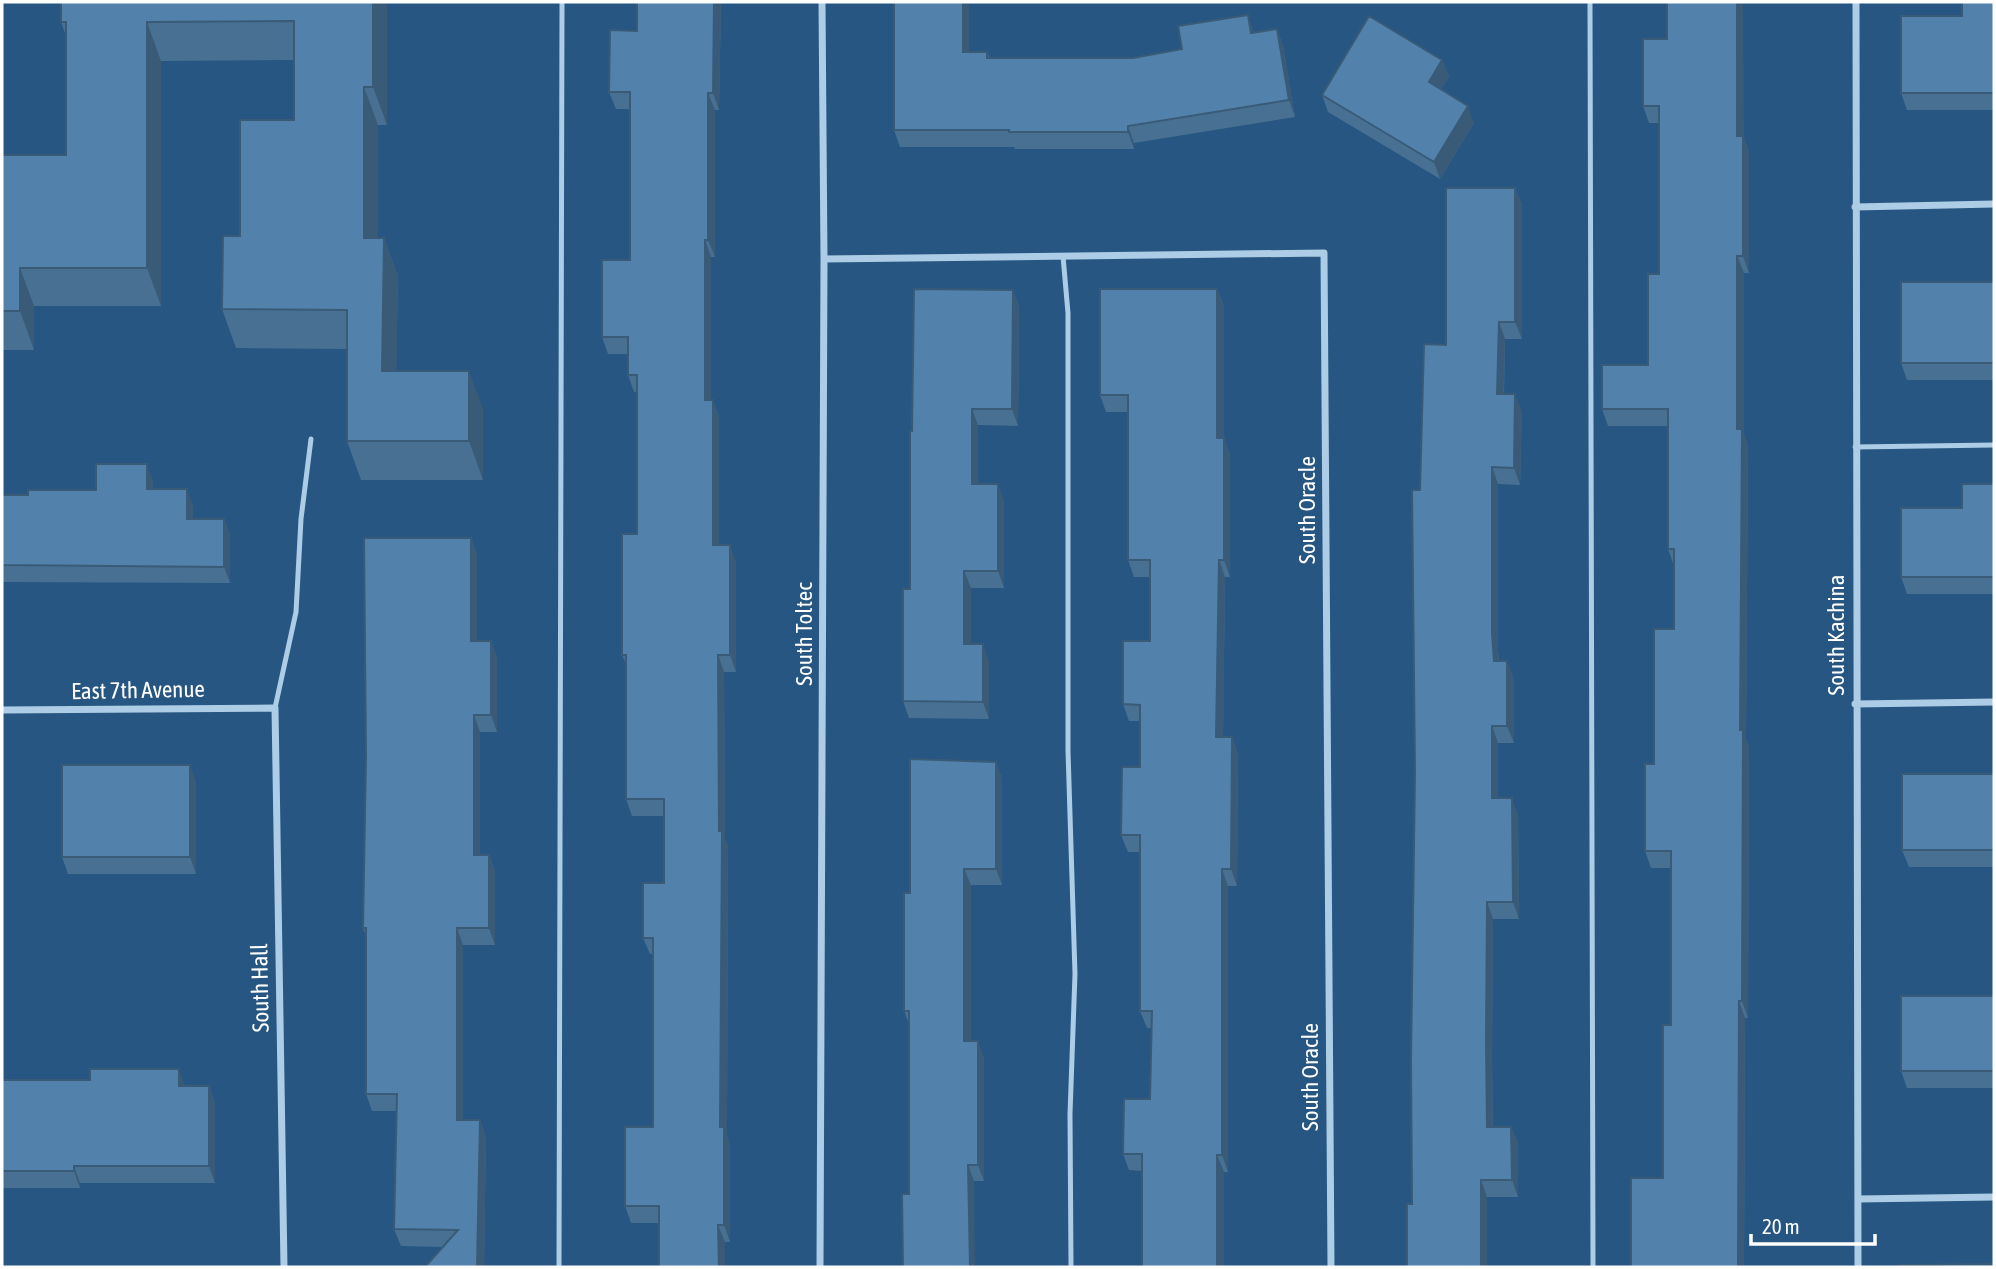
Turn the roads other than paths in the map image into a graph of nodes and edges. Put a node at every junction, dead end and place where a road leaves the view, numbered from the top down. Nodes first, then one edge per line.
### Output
1 (562, 2) edge
2 (822, 2) edge
3 (1590, 2) edge
4 (1856, 2) edge
5 (1994, 204) edge
6 (1855, 207) junction
7 (1063, 256) junction
8 (824, 259) junction
9 (311, 439) dead end
10 (1994, 445) edge
11 (1855, 447) junction
12 (1994, 702) edge
13 (1855, 704) junction
14 (275, 708) junction
15 (2, 710) edge
16 (1994, 1196) edge
17 (1858, 1199) junction
18 (284, 1267) edge
19 (559, 1267) edge
20 (820, 1267) edge
21 (1071, 1267) edge
22 (1331, 1267) edge
23 (1593, 1267) edge
24 (1857, 1267) edge

1 - 19 lane
2 - 8 street, South Toltec
3 - 23 lane
4 - 6 street, South Kachina
5 - 6 street
6 - 11 street, South Kachina
7 - 8 street, South Oracle
7 - 21 lane
7 - 22 street, South Oracle
8 - 20 street, South Toltec
9 - 14 lane
10 - 11 lane
11 - 13 street, South Kachina
12 - 13 street
13 - 17 street, South Kachina
14 - 15 street, East 7th Avenue
14 - 18 street, South Hall
16 - 17 street
17 - 24 street, South Kachina

